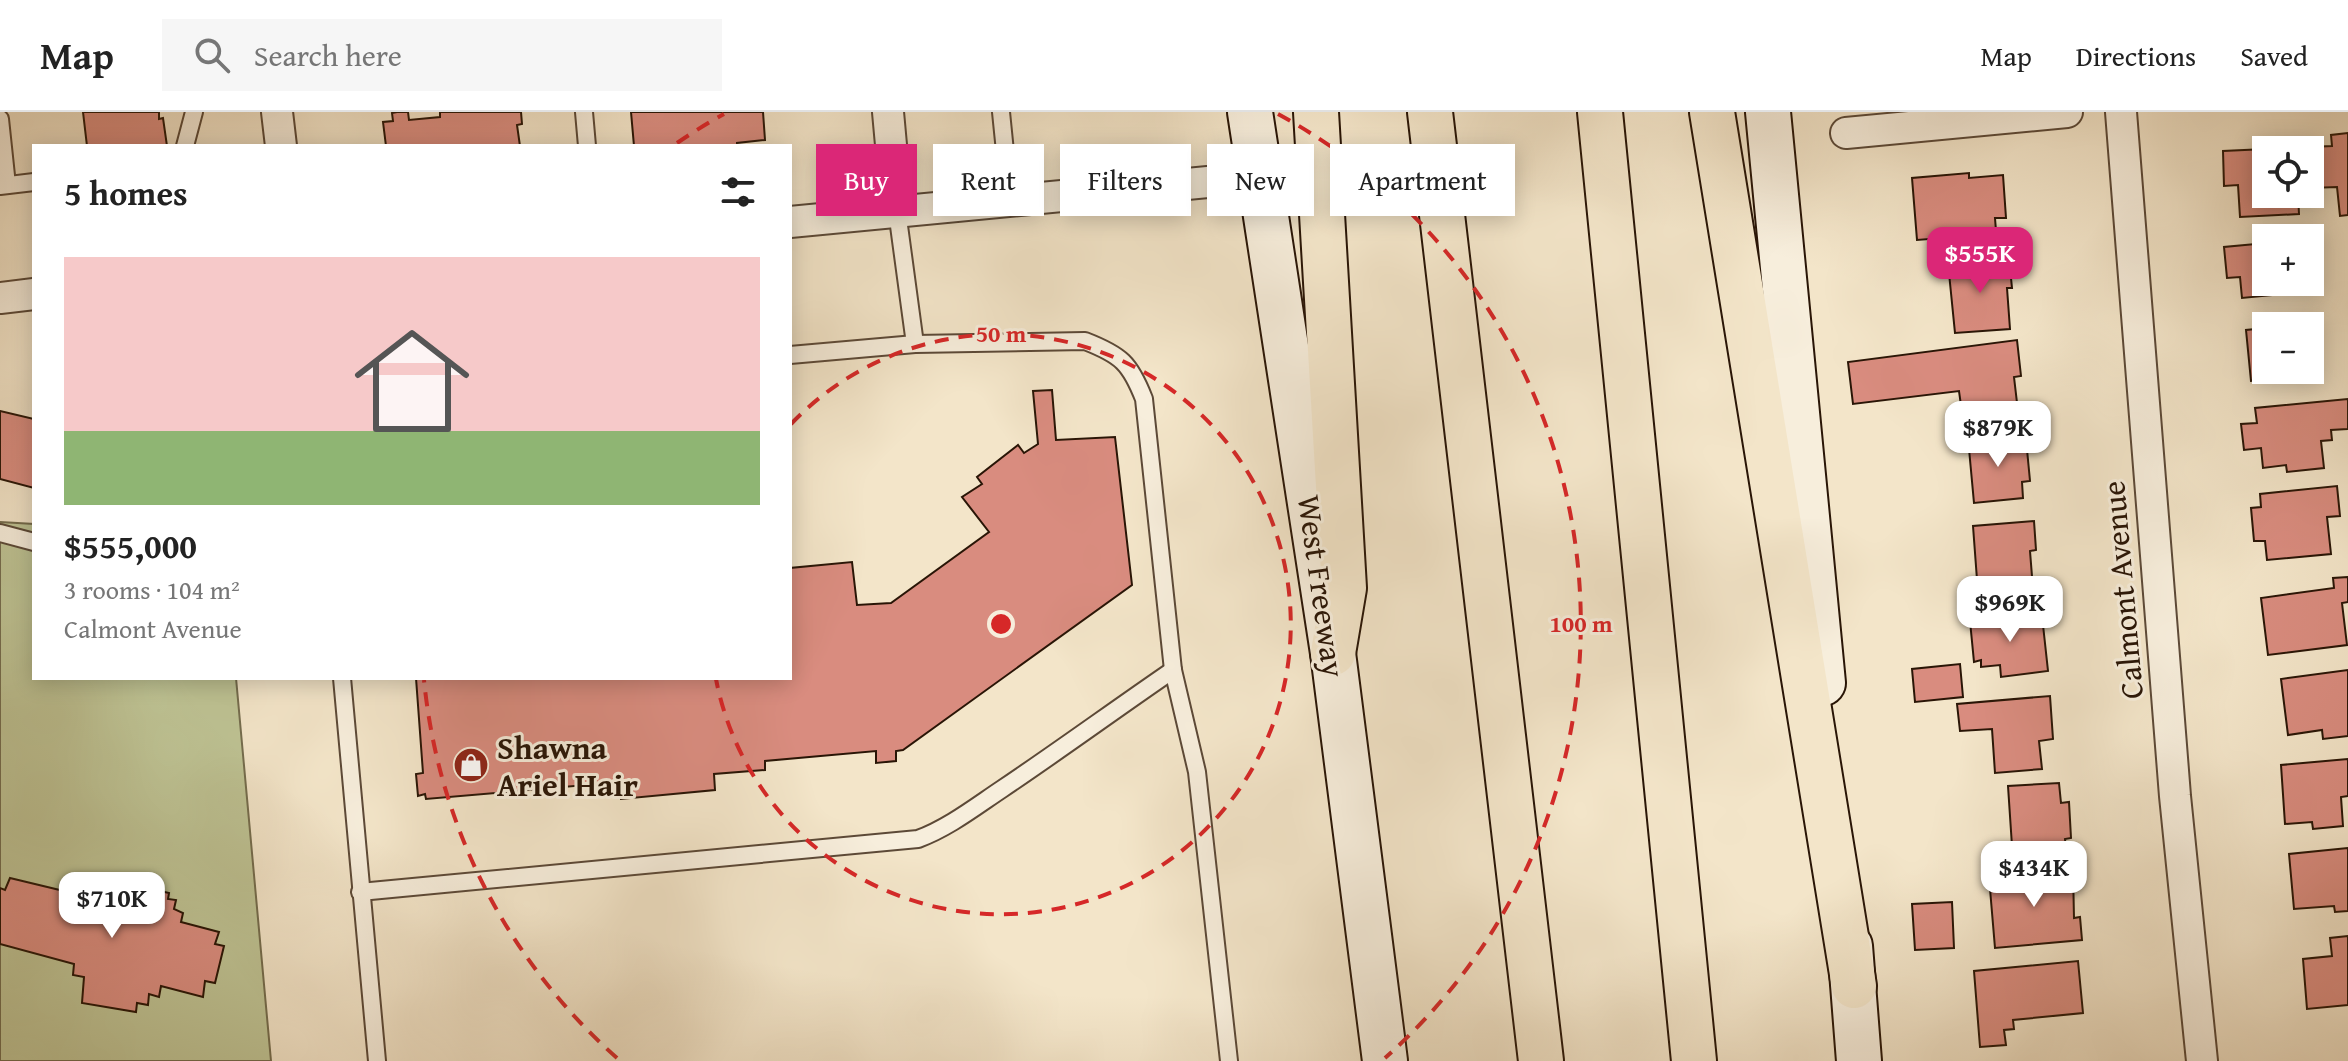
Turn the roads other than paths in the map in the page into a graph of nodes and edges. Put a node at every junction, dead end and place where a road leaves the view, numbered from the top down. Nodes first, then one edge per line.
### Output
1 (194, 112) edge
2 (277, 112) edge
3 (584, 112) edge
4 (888, 112) edge
5 (1001, 112) edge
6 (1250, 112) edge
7 (1316, 112) edge
8 (1430, 112) edge
9 (1600, 112) edge
10 (1712, 112) edge
11 (1768, 112) edge
12 (2067, 112) edge
13 (2121, 112) edge
14 (0, 119) edge
15 (1846, 133) dead end
16 (186, 144) edge
17 (281, 144) edge
18 (587, 144) edge
19 (891, 144) edge
20 (1004, 144) edge
21 (1255, 144) edge
22 (32, 182) edge
23 (1207, 182) edge
24 (4, 185) edge
25 (1044, 198) edge
26 (848, 216) edge
27 (898, 216) edge
28 (1266, 216) edge
29 (792, 222) edge
30 (32, 294) edge
31 (0, 298) edge
32 (915, 344) junction
33 (792, 355) edge
34 (0, 533) edge
35 (32, 541) edge
36 (1333, 653) junction
37 (1173, 670) junction
38 (342, 680) edge
39 (360, 892) junction
40 (1854, 986) junction
41 (377, 1061) edge
42 (1229, 1061) edge
43 (1385, 1061) edge
44 (1541, 1061) edge
45 (1694, 1061) edge
46 (1859, 1061) edge
47 (2202, 1061) edge

1 - 16 lane
2 - 17 street
3 - 18 lane
4 - 19 street
5 - 20 lane
6 - 21 main road, West Freeway
7 - 36 highway
8 - 44 highway
9 - 45 highway
10 - 40 highway
11 - 40 main road
12 - 15 street
13 - 47 street, Calmont Avenue
14 - 24 lane
22 - 24 lane
23 - 25 street
26 - 29 street
27 - 32 lane
28 - 36 main road, West Freeway
30 - 31 street
32 - 33 lane
32 - 37 lane
34 - 35 lane
36 - 43 main road, West Freeway
37 - 39 lane
37 - 42 lane
38 - 39 lane
39 - 41 lane
40 - 46 main road

